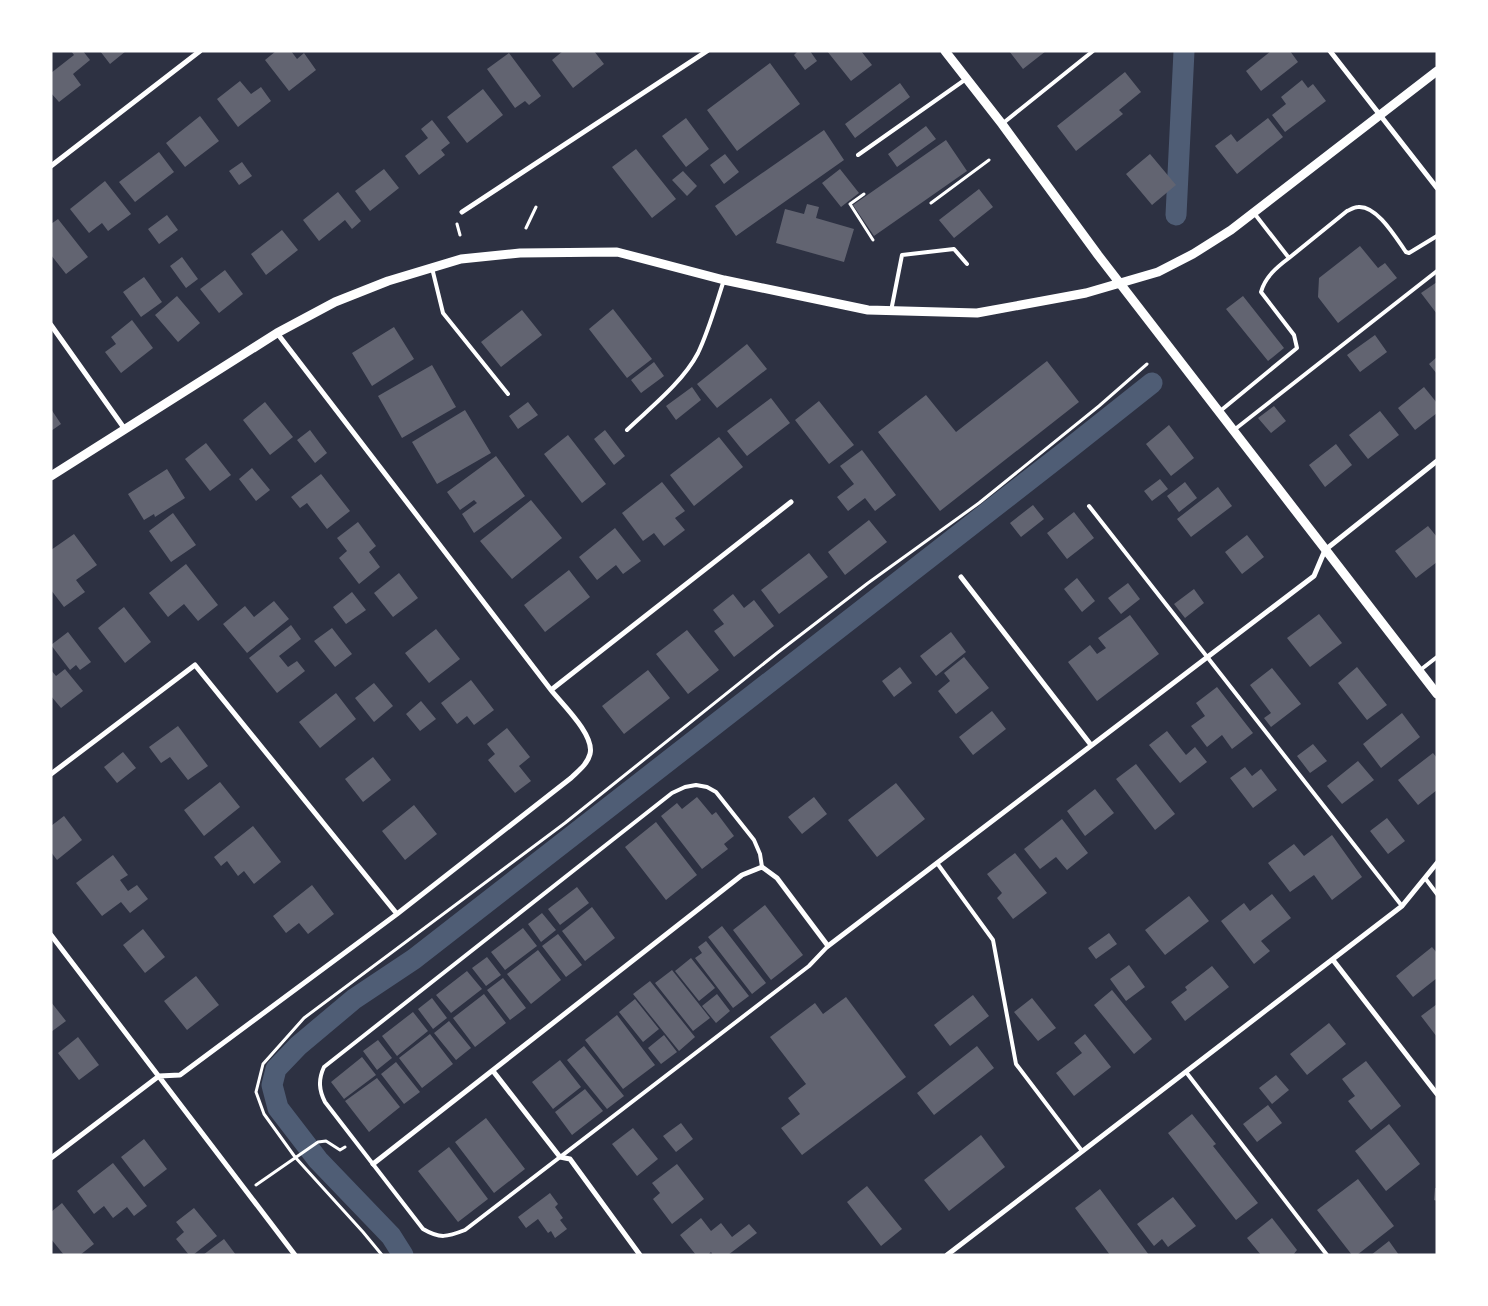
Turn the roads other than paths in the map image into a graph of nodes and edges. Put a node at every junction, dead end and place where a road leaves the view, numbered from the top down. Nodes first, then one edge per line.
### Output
1 (200, 51) edge
2 (707, 51) edge
3 (945, 51) edge
4 (1093, 51) edge
5 (1330, 51) edge
6 (1437, 71) edge
7 (966, 79) junction
8 (1380, 115) junction
9 (1002, 124) junction
10 (858, 155) dead end
11 (51, 166) edge
12 (1437, 188) edge
13 (462, 212) dead end
14 (1253, 212) junction
15 (1437, 236) edge
16 (1289, 258) junction
17 (967, 264) dead end
18 (432, 268) junction
19 (1437, 271) edge
20 (724, 280) junction
21 (1120, 283) junction
22 (891, 310) junction
23 (51, 325) edge
24 (277, 333) junction
25 (508, 394) dead end
26 (1219, 412) junction
27 (124, 428) junction
28 (626, 430) dead end
29 (1233, 430) junction
30 (1437, 461) edge
31 (51, 476) edge
32 (791, 502) dead end
33 (1090, 506) dead end
34 (1325, 550) junction
35 (961, 577) dead end
36 (1207, 657) junction
37 (1437, 658) edge
38 (1419, 672) junction
39 (551, 690) junction
40 (1437, 694) edge
41 (1091, 745) junction
42 (51, 774) edge
43 (937, 862) junction
44 (1437, 863) edge
45 (762, 867) junction
46 (1425, 878) junction
47 (1437, 894) edge
48 (1402, 906) junction
49 (397, 914) junction
50 (51, 935) edge
51 (828, 946) junction
52 (1332, 960) junction
53 (492, 1070) junction
54 (1186, 1072) junction
55 (159, 1076) junction
56 (1437, 1094) edge
57 (1082, 1151) junction
58 (560, 1157) junction
59 (51, 1158) edge
60 (373, 1164) junction
61 (295, 1255) edge
62 (640, 1255) edge
63 (947, 1255) edge
64 (1326, 1255) edge

1 - 11 street
2 - 13 street
3 - 7 street
4 - 9 lane
5 - 8 street
6 - 8 street
7 - 9 street
7 - 10 lane
8 - 12 street
8 - 14 street
9 - 21 street
14 - 16 lane
14 - 21 street
15 - 16 lane
16 - 26 lane
17 - 22 lane
18 - 20 street
18 - 24 street
18 - 25 lane
19 - 29 lane
20 - 22 street
20 - 28 lane
21 - 22 street
21 - 26 street
23 - 27 street
24 - 27 street
24 - 39 street
26 - 29 street
27 - 31 street
29 - 34 street
30 - 34 street
32 - 39 street
33 - 36 lane
34 - 36 street
34 - 38 street
35 - 41 street
36 - 41 street
36 - 48 lane
37 - 38 lane
38 - 40 street
39 - 49 street
41 - 43 street
42 - 49 street
43 - 51 street
43 - 57 lane
44 - 46 street
45 - 51 street
45 - 53 street
45 - 60 lane
46 - 47 lane
46 - 48 street
48 - 52 street
49 - 55 street
50 - 55 street
51 - 58 lane
52 - 54 street
52 - 56 street
53 - 58 street
53 - 60 street
54 - 57 street
54 - 64 lane
55 - 59 street
55 - 61 street
57 - 63 street
58 - 60 lane
58 - 62 street

